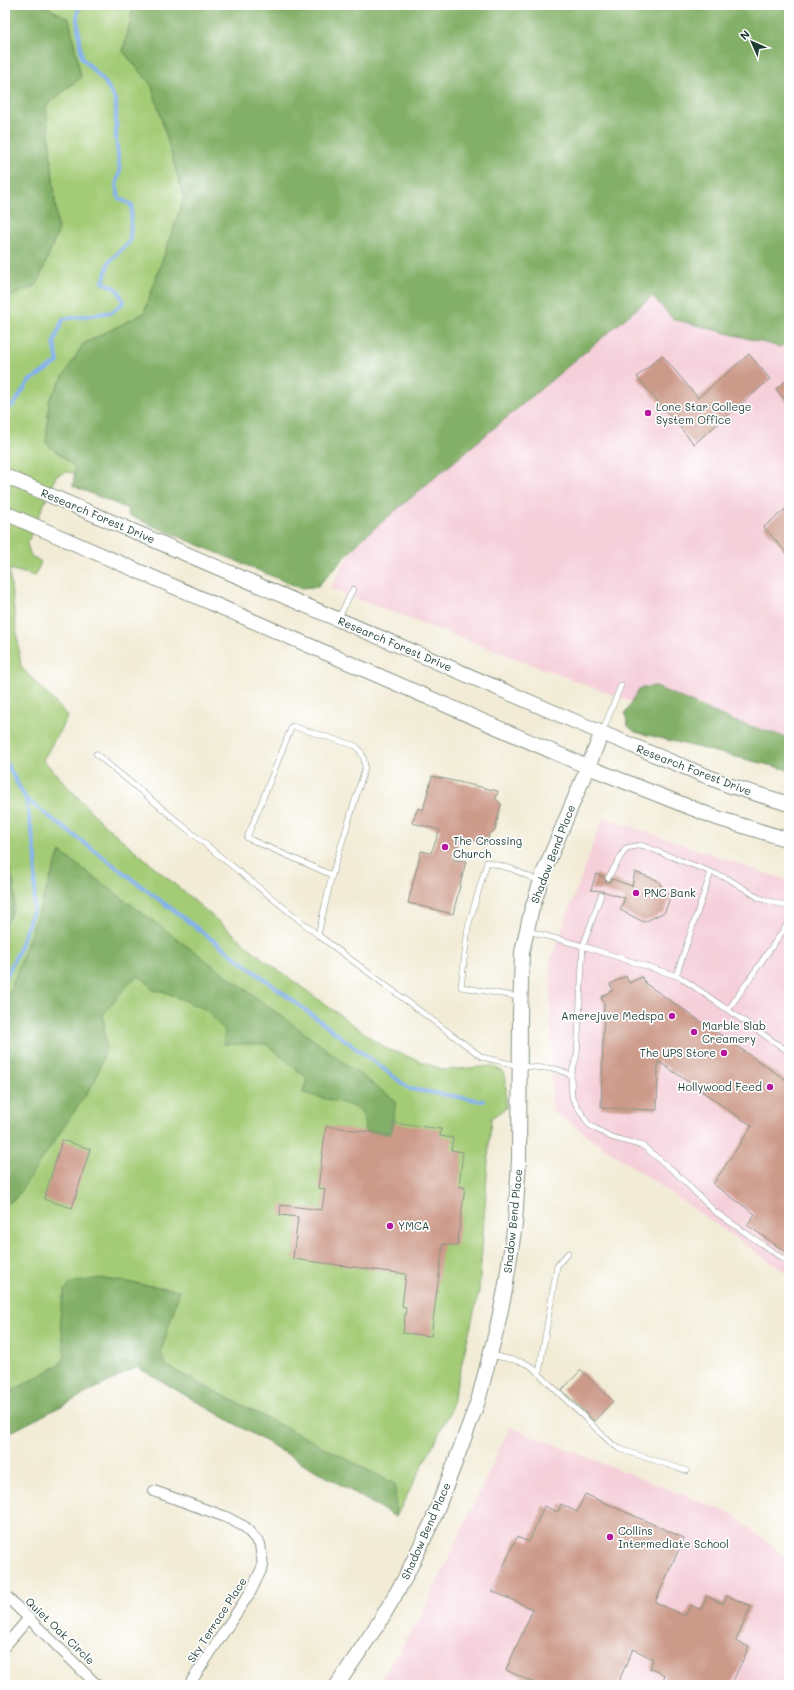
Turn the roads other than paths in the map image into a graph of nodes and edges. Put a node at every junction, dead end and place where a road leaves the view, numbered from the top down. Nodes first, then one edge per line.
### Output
1 (5, 476) edge
2 (5, 513) edge
3 (353, 589) dead end
4 (338, 620) junction
5 (621, 685) dead end
6 (602, 734) junction
7 (96, 754) dead end
8 (588, 767) junction
9 (789, 804) edge
10 (789, 840) edge
11 (711, 872) junction
12 (332, 875) junction
13 (608, 878) dead end
14 (541, 882) junction
15 (601, 895) dead end
16 (789, 907) edge
17 (789, 922) edge
18 (527, 931) junction
19 (318, 934) junction
20 (583, 946) junction
21 (676, 976) junction
22 (520, 997) junction
23 (728, 1010) junction
24 (789, 1052) edge
25 (519, 1066) junction
26 (571, 1075) junction
27 (568, 1253) dead end
28 (789, 1262) edge
29 (490, 1355) junction
30 (539, 1373) junction
31 (687, 1471) dead end
32 (154, 1491) dead end
33 (5, 1595) edge
34 (29, 1618) junction
35 (5, 1646) edge
36 (98, 1685) edge
37 (189, 1685) edge
38 (337, 1685) edge

1 - 4 main road, Research Forest Drive
2 - 8 main road
3 - 4 lane
4 - 6 main road, Research Forest Drive
5 - 6 lane
6 - 8 main road, Shadow Bend Place
6 - 9 main road, Research Forest Drive
7 - 19 lane
8 - 10 main road
8 - 14 main road, Shadow Bend Place
11 - 13 lane
11 - 16 lane
11 - 21 lane
12 - 12 lane
12 - 19 lane
14 - 18 main road, Shadow Bend Place
14 - 22 lane
15 - 20 lane
17 - 23 lane
18 - 20 lane
18 - 22 main road, Shadow Bend Place
19 - 25 lane
20 - 21 lane
20 - 26 lane
21 - 23 lane
22 - 25 main road, Shadow Bend Place
23 - 24 lane
25 - 26 lane
25 - 29 main road, Shadow Bend Place
26 - 28 lane
27 - 30 lane
29 - 30 lane
29 - 38 main road, Shadow Bend Place
30 - 31 lane
32 - 37 street, Sky Terrace Place
33 - 34 street, Quiet Oak Circle
34 - 35 street
34 - 36 street, Quiet Oak Circle

